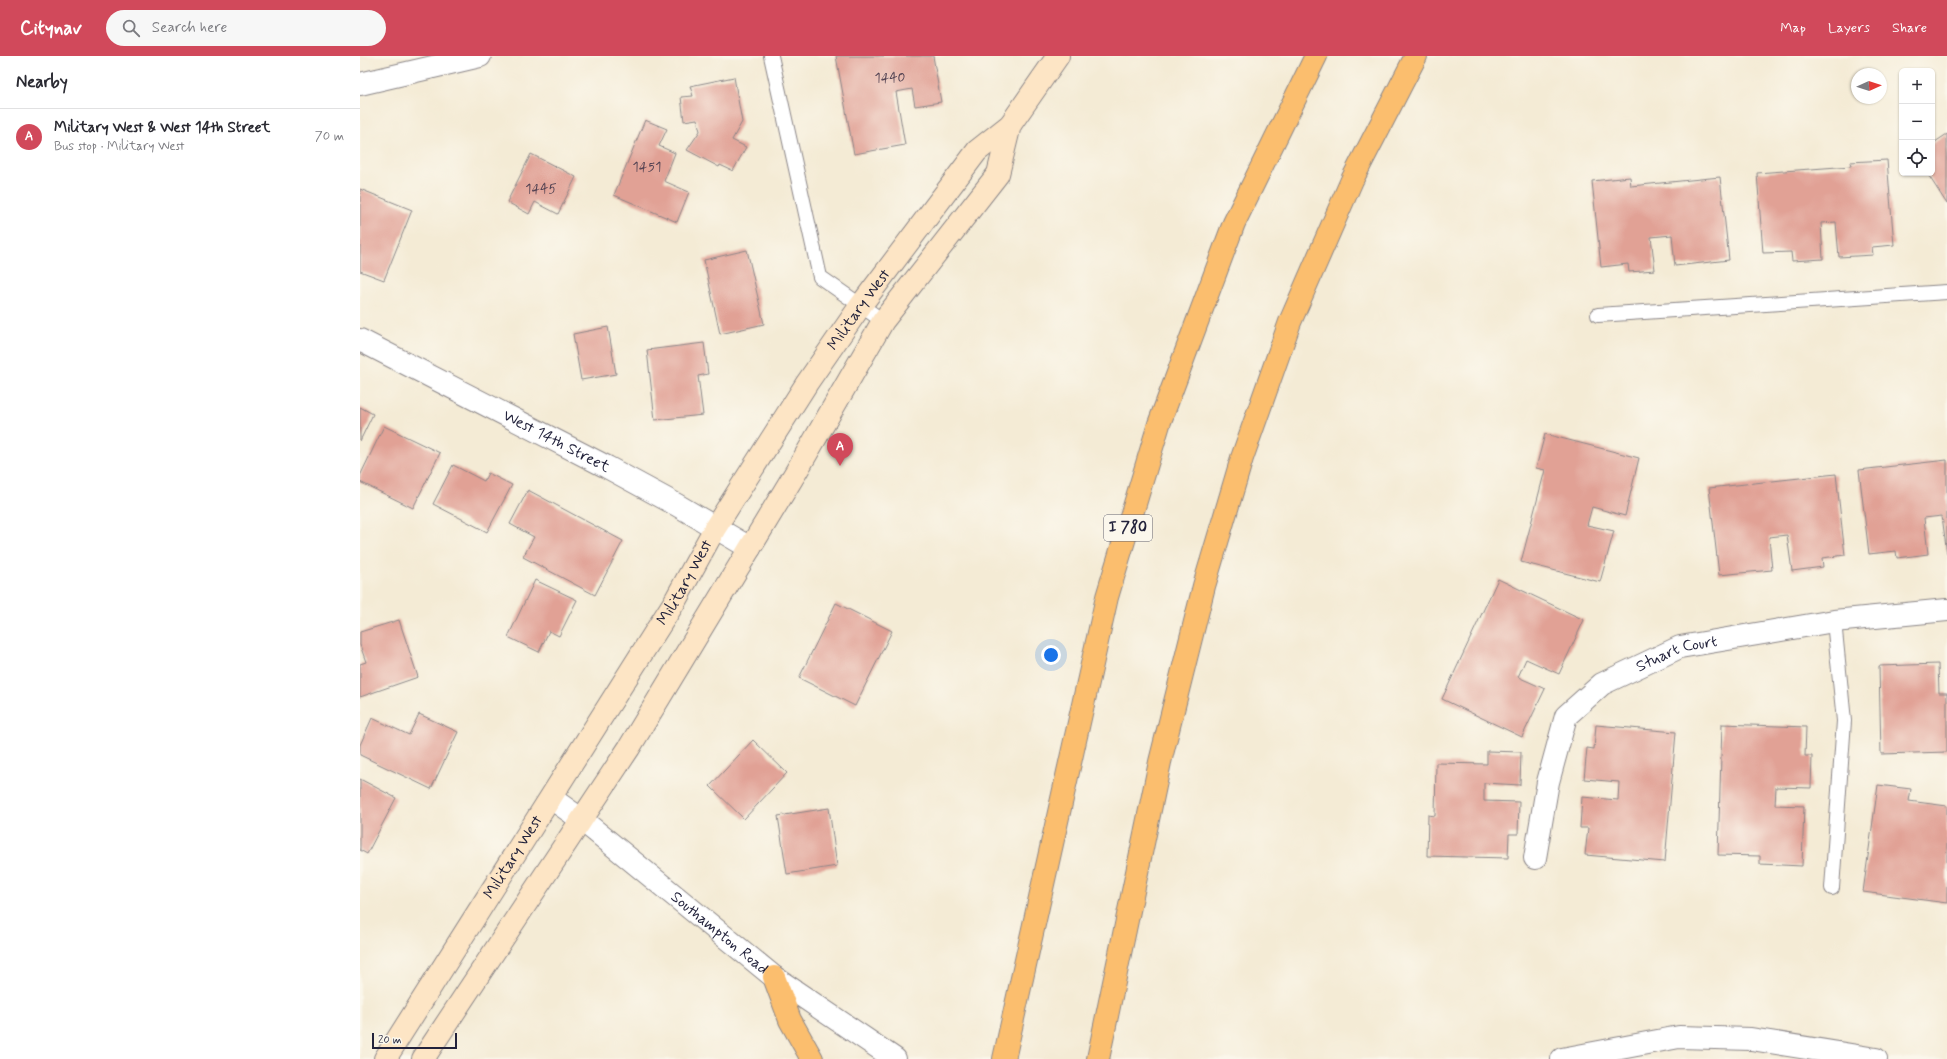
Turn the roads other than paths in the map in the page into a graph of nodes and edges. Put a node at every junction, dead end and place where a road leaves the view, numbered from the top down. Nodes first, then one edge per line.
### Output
1 (480, 56) edge
2 (771, 56) edge
3 (1058, 56) edge
4 (1316, 56) edge
5 (1416, 56) edge
6 (360, 84) edge
7 (1010, 125) junction
8 (1947, 292) edge
9 (861, 305) junction
10 (1598, 315) dead end
11 (883, 321) junction
12 (360, 340) edge
13 (715, 528) junction
14 (750, 548) junction
15 (1947, 610) edge
16 (1834, 621) junction
17 (551, 798) junction
18 (582, 820) junction
19 (1535, 858) dead end
20 (1832, 888) dead end
21 (774, 977) junction
22 (385, 1059) edge
23 (423, 1059) edge
24 (812, 1059) edge
25 (895, 1059) edge
26 (1004, 1059) edge
27 (1098, 1059) edge
28 (1562, 1059) edge
29 (1876, 1059) edge

1 - 6 street
2 - 9 lane
3 - 7 main road, Military West
4 - 26 highway, I 780
5 - 27 highway
7 - 9 main road, Military West
7 - 11 main road, Military West
8 - 10 lane
9 - 11 lane
9 - 13 main road, Military West
11 - 14 main road, Military West
12 - 13 street, West 14th Street
13 - 14 street, West 14th Street
13 - 17 main road, Military West
14 - 18 main road, Military West
15 - 16 street, Stuart Court
16 - 19 street, Stuart Court
16 - 20 lane
17 - 18 street, Southampton Road
17 - 22 main road, Military West
18 - 21 street, Southampton Road
18 - 23 main road, Military West
21 - 24 highway
21 - 25 street, Southampton Road
28 - 29 street

